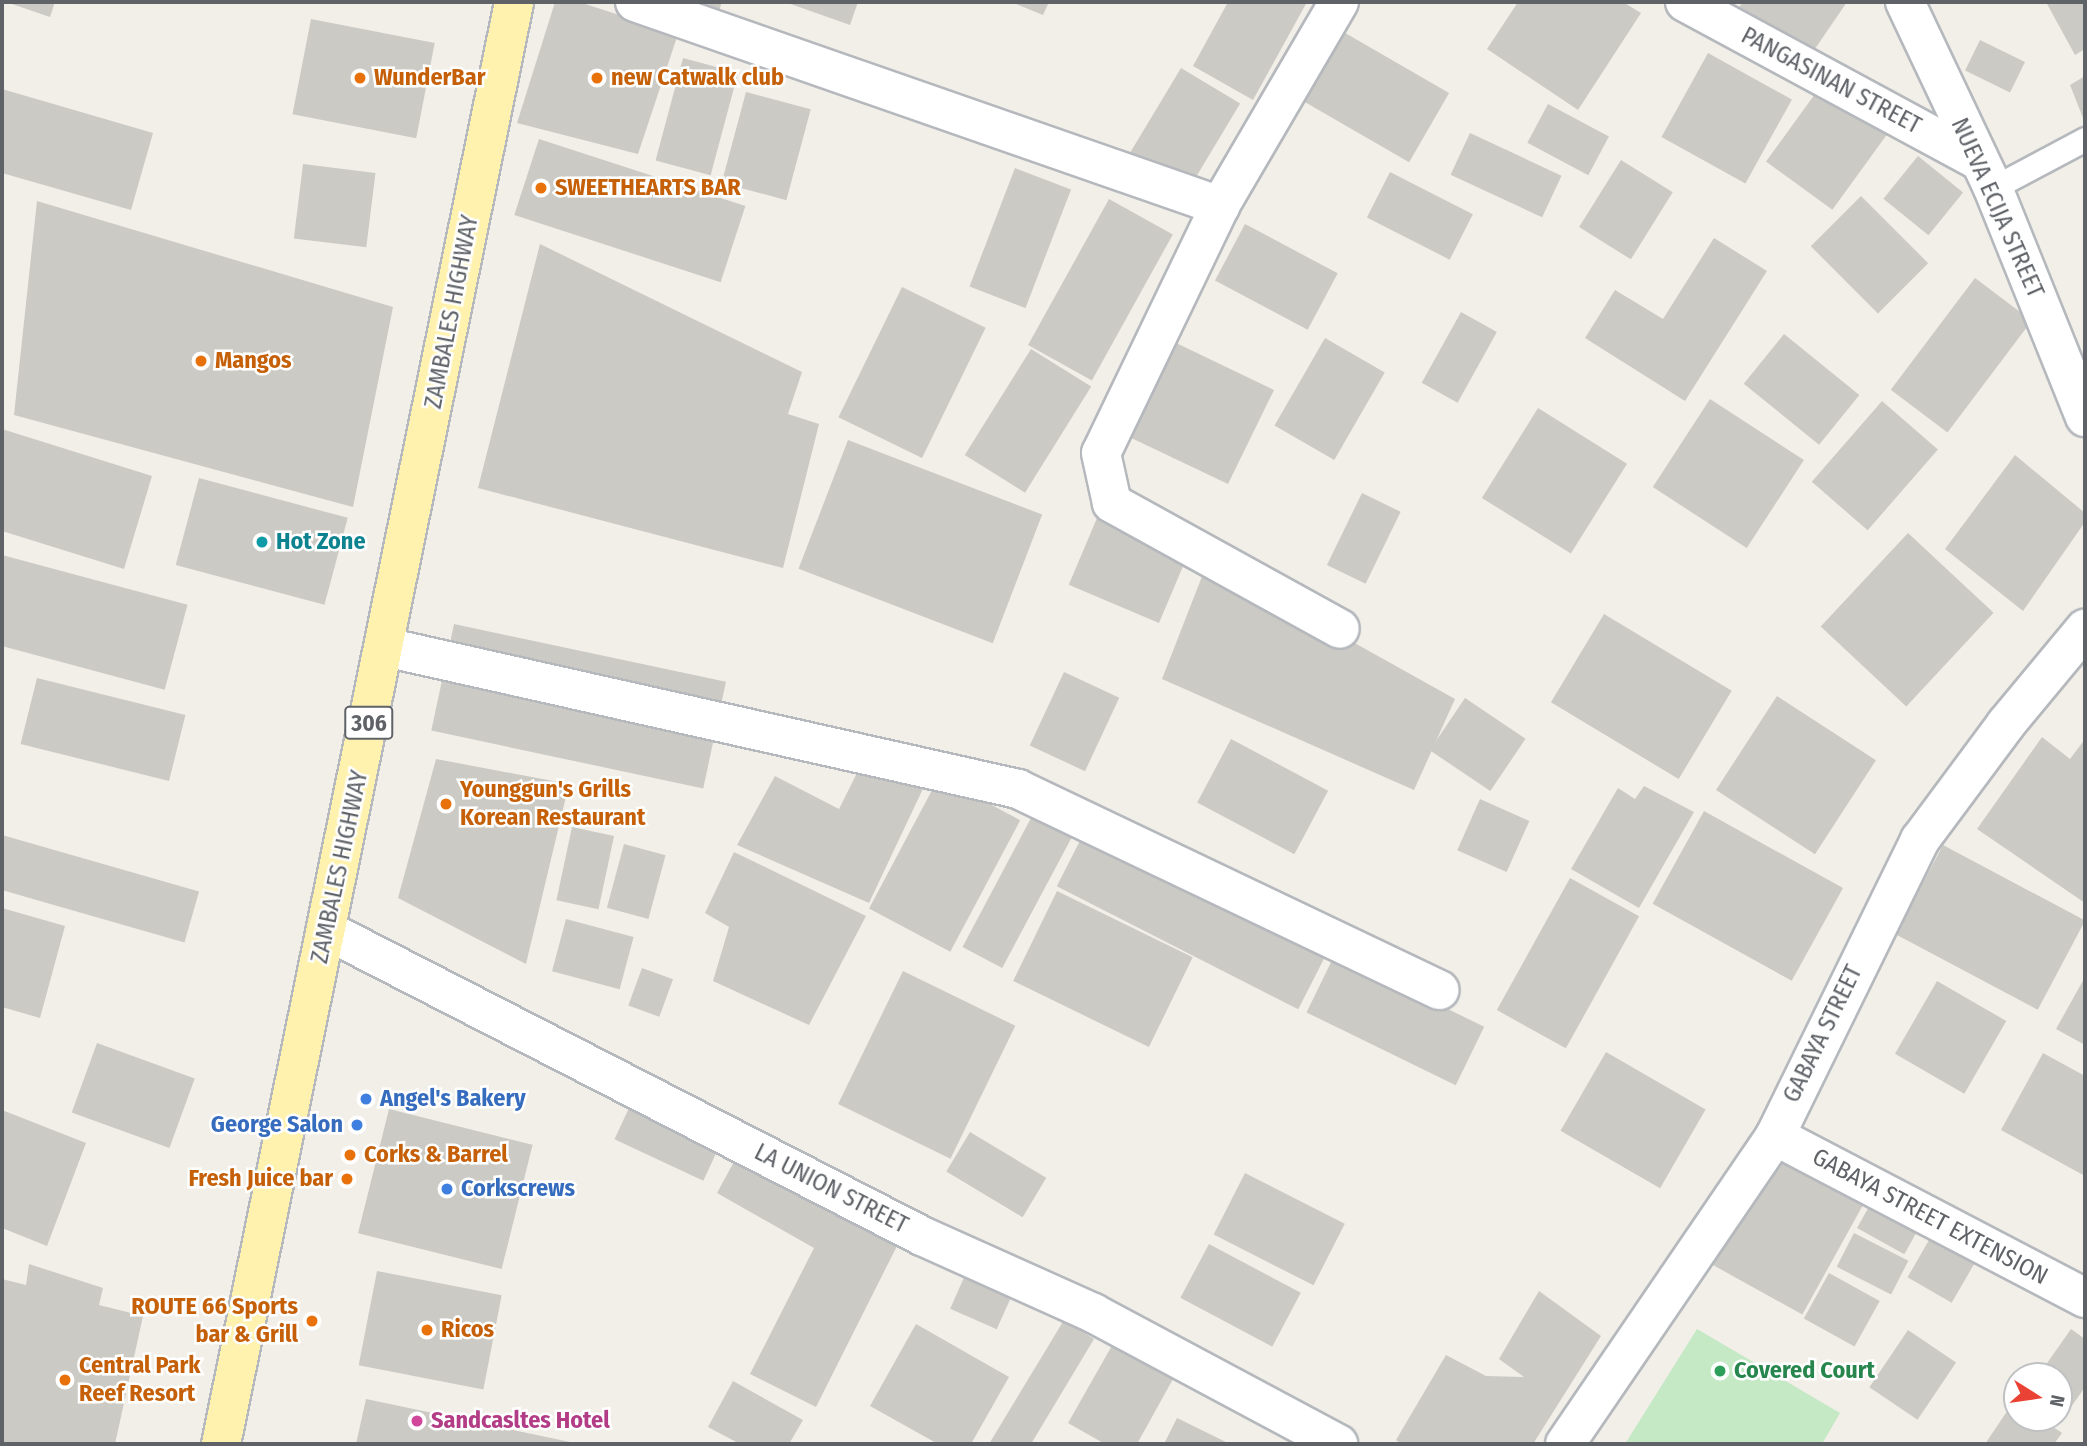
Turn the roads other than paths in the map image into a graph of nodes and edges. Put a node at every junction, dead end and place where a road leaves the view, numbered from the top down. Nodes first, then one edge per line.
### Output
1 (514, 2) edge
2 (635, 2) edge
3 (1339, 2) edge
4 (1685, 2) edge
5 (1905, 2) edge
6 (2085, 139) edge
7 (1985, 174) junction
8 (1220, 206) junction
9 (2081, 392) edge
10 (1340, 629) dead end
11 (2085, 629) edge
12 (385, 647) junction
13 (327, 930) junction
14 (1440, 990) dead end
15 (1775, 1136) junction
16 (2085, 1298) edge
17 (221, 1444) edge
18 (1338, 1444) edge
19 (1565, 1444) edge

1 - 12 main road, ZAMBALES HIGHWAY / 306
2 - 8 street
3 - 8 street
4 - 7 street, PANGASINAN STREET
5 - 7 street, NUEVA ECIJA STREET
6 - 7 lane
7 - 9 street, NUEVA ECIJA STREET
8 - 10 street
11 - 15 street, GABAYA STREET
12 - 13 main road, ZAMBALES HIGHWAY / 306
12 - 14 street
13 - 17 main road, ZAMBALES HIGHWAY / 306
13 - 18 street, LA UNION STREET
15 - 16 street, GABAYA STREET EXTENSION
15 - 19 street, GABAYA STREET

